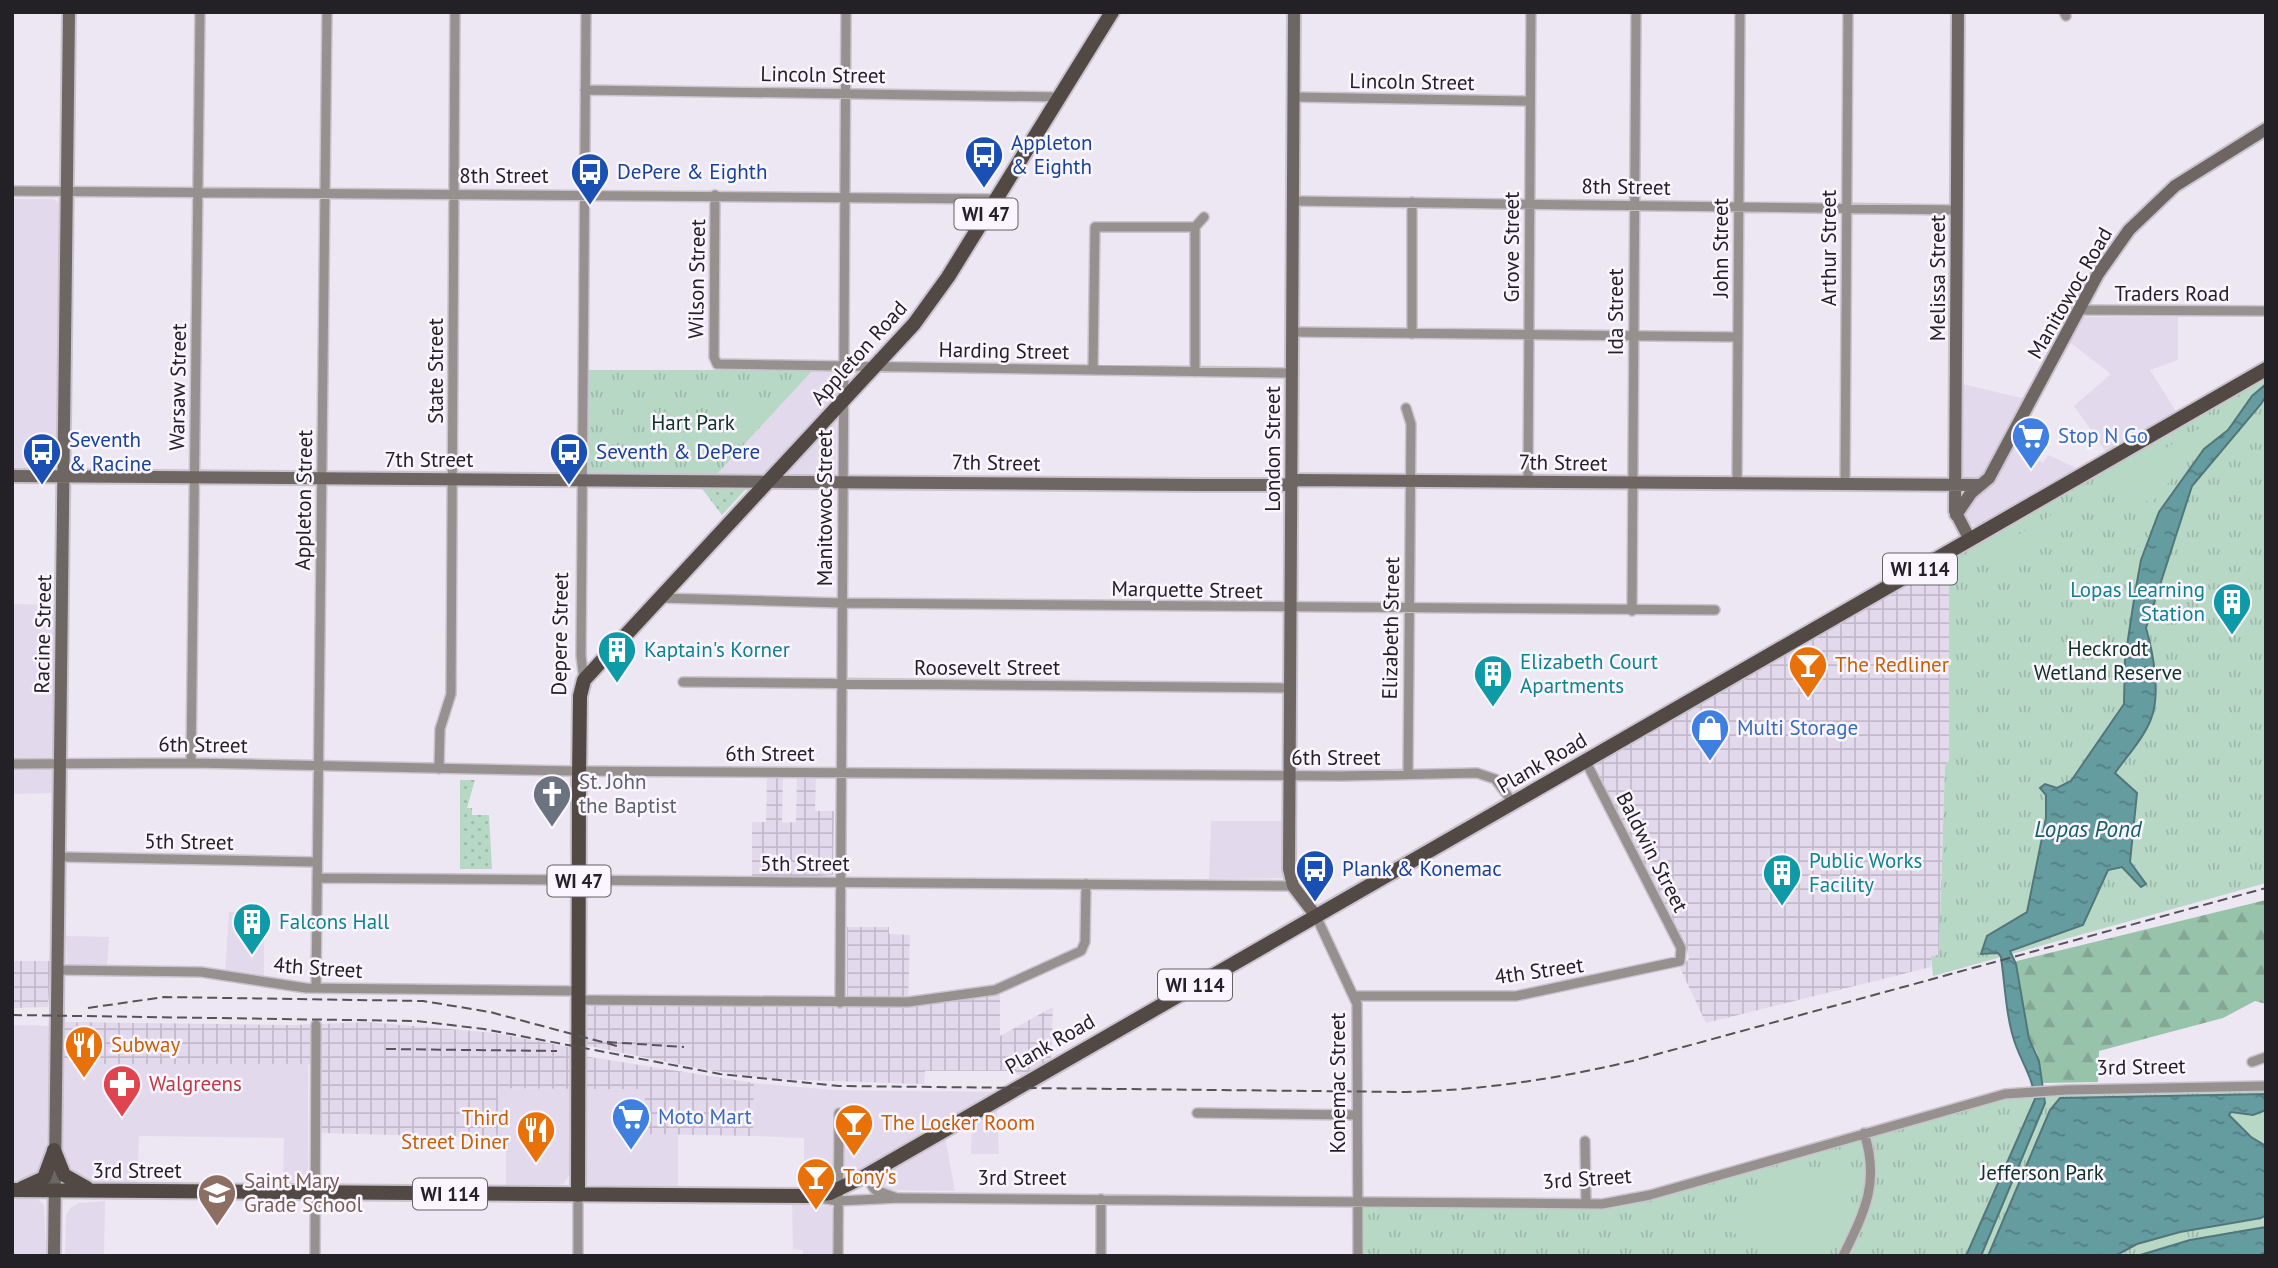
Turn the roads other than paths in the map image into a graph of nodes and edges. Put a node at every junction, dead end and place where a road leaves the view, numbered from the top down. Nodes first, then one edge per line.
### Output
1 (69, 12) edge
2 (200, 12) edge
3 (327, 12) edge
4 (455, 12) edge
5 (586, 12) edge
6 (846, 12) edge
7 (1112, 12) edge
8 (1294, 12) edge
9 (1531, 12) edge
10 (1636, 12) edge
11 (1740, 12) edge
12 (1848, 12) edge
13 (1958, 12) edge
14 (585, 90) junction
15 (846, 93) junction
16 (1059, 97) junction
17 (1293, 97) junction
18 (1530, 101) junction
19 (2266, 129) edge
20 (68, 190) junction
21 (12, 191) edge
22 (198, 191) junction
23 (325, 192) junction
24 (454, 193) junction
25 (584, 194) junction
26 (715, 195) junction
27 (845, 196) junction
28 (996, 199) junction
29 (1293, 201) junction
30 (1412, 202) junction
31 (1530, 204) junction
32 (1634, 205) junction
33 (1739, 207) junction
34 (1846, 208) junction
35 (1957, 210) junction
36 (1204, 217) dead end
37 (1195, 227) junction
38 (2078, 310) junction
39 (2266, 311) edge
40 (1293, 332) junction
41 (1412, 334) junction
42 (1530, 335) junction
43 (1633, 336) junction
44 (1738, 337) junction
45 (715, 362) joint
46 (843, 366) junction
47 (876, 367) junction
48 (2266, 369) edge
49 (1093, 370) junction
50 (1195, 372) junction
51 (1293, 373) junction
52 (843, 403) junction
53 (1406, 408) dead end
54 (12, 476) edge
55 (65, 477) junction
56 (195, 478) junction
57 (322, 479) junction
58 (582, 479) junction
59 (453, 480) junction
60 (843, 480) junction
61 (769, 481) junction
62 (1528, 481) junction
63 (1292, 482) junction
64 (1411, 482) junction
65 (1633, 483) junction
66 (1737, 484) junction
67 (1845, 484) junction
68 (1979, 485) junction
69 (1956, 486) junction
70 (1956, 515) junction
71 (1970, 540) junction
72 (660, 598) junction
73 (842, 603) junction
74 (1291, 608) junction
75 (1409, 610) junction
76 (1714, 610) dead end
77 (1632, 611) junction
78 (584, 680) junction
79 (683, 682) dead end
80 (842, 685) junction
81 (1290, 688) junction
82 (191, 762) junction
83 (1586, 762) junction
84 (61, 763) junction
85 (12, 764) edge
86 (318, 766) junction
87 (439, 769) junction
88 (579, 771) junction
89 (842, 772) junction
90 (1408, 774) junction
91 (1290, 776) junction
92 (1514, 804) junction
93 (61, 857) junction
94 (316, 862) junction
95 (317, 878) junction
96 (579, 880) junction
97 (841, 882) junction
98 (1086, 884) junction
99 (1293, 886) junction
100 (1315, 916) junction
101 (1682, 958) joint
102 (57, 970) junction
103 (316, 988) junction
104 (578, 996) junction
105 (1356, 996) junction
106 (840, 1003) junction
107 (316, 1025) dead end
108 (2266, 1057) edge
109 (2252, 1062) dead end
110 (2266, 1086) edge
111 (839, 1113) dead end
112 (1197, 1113) dead end
113 (1357, 1115) junction
114 (1864, 1133) junction
115 (1586, 1141) dead end
116 (54, 1150) junction
117 (865, 1176) junction
118 (12, 1190) edge
119 (54, 1191) junction
120 (105, 1192) junction
121 (315, 1193) junction
122 (578, 1195) junction
123 (838, 1195) junction
124 (897, 1198) junction
125 (1101, 1199) junction
126 (1357, 1202) junction
127 (1586, 1204) junction
128 (54, 1256) edge
129 (315, 1256) edge
130 (578, 1256) edge
131 (838, 1256) edge
132 (1101, 1256) edge
133 (1358, 1256) edge
134 (1843, 1256) edge

1 - 20 street, Racine Street
2 - 22 street, Warsaw Street
3 - 23 street, Appleton Street
4 - 24 street, State Street
5 - 14 street, Depere Street
6 - 15 street, Manitowoc Street
7 - 16 main road, Appleton Road / WI 47
8 - 17 street, London Street
9 - 18 street, Grove Street
10 - 32 street, Ida Street
11 - 33 street, John Street
12 - 34 street, Arthur Street
13 - 35 street, Melissa Street
14 - 15 street, Lincoln Street
14 - 25 street, Depere Street
15 - 16 street, Lincoln Street
15 - 27 street, Manitowoc Street
16 - 28 main road, Appleton Road / WI 47
17 - 18 street, Lincoln Street
17 - 29 street, London Street
18 - 31 street, Grove Street
19 - 38 street, Manitowoc Road
20 - 21 street, 8th Street
20 - 22 street, 8th Street
20 - 55 street, Racine Street
22 - 23 street, 8th Street
22 - 56 street, Warsaw Street
23 - 24 street, 8th Street
23 - 57 street, Appleton Street
24 - 25 street, 8th Street
24 - 59 street, State Street
25 - 26 street, 8th Street
25 - 58 street, Depere Street
26 - 27 street, 8th Street
26 - 45 street, Wilson Street
27 - 28 street, 8th Street
27 - 46 street, Manitowoc Street
28 - 47 main road, Appleton Road / WI 47
29 - 30 street, 8th Street
29 - 40 street, London Street
30 - 31 street, 8th Street
30 - 41 street
31 - 32 street, 8th Street
31 - 42 street, Grove Street
32 - 33 street, 8th Street
32 - 43 street, Ida Street
33 - 34 street, 8th Street
33 - 44 street, John Street
34 - 35 street, 8th Street
34 - 67 street, Arthur Street
35 - 69 street, Melissa Street
36 - 37 street
37 - 49 street
37 - 50 street
38 - 39 street, Traders Road
38 - 68 street, Manitowoc Road
40 - 41 street
40 - 51 street, London Street
41 - 42 street
42 - 43 street
42 - 62 street, Grove Street
43 - 44 street
43 - 65 street, Ida Street
44 - 66 street, John Street
45 - 46 street, Harding Street
46 - 47 street, Harding Street
46 - 52 street, Manitowoc Street
47 - 49 street, Harding Street
47 - 52 main road, Appleton Road / WI 47
48 - 71 main road, Plank Road / WI 114
49 - 50 street, Harding Street
50 - 51 street, Harding Street
51 - 63 street, London Street
52 - 60 street, Manitowoc Street
52 - 61 main road, Appleton Road / WI 47
53 - 64 street, Elizabeth Street
54 - 55 street, 7th Street
55 - 56 street, 7th Street
55 - 84 street, Racine Street
56 - 57 street, 7th Street
56 - 82 street, Warsaw Street
57 - 59 street, 7th Street
57 - 86 street, Appleton Street
58 - 59 street, 7th Street
58 - 61 street, 7th Street
58 - 78 street, Depere Street
59 - 87 street, State Street
60 - 61 street, 7th Street
60 - 63 street, 7th Street
60 - 73 street, Manitowoc Street
61 - 72 main road, Appleton Road / WI 47
62 - 64 street, 7th Street
62 - 65 street, 7th Street
63 - 64 street, 7th Street
63 - 74 street, London Street
64 - 75 street, Elizabeth Street
65 - 66 street, 7th Street
65 - 77 street, Ida Street
66 - 67 street, 7th Street
67 - 69 street, 7th Street
68 - 69 street, 7th Street
68 - 70 street, Manitowoc Road
69 - 70 street, Melissa Street
70 - 71 street, Melissa Street
71 - 83 main road, Plank Road / WI 114
72 - 73 street, Marquette Street
72 - 78 main road, Appleton Road / WI 47
73 - 74 street, Marquette Street
73 - 80 street, Manitowoc Street
74 - 75 street, Marquette Street
74 - 81 street, London Street
75 - 77 street, Marquette Street
75 - 90 street, Elizabeth Street
76 - 77 street, Marquette Street
78 - 88 main road, Depere Street / WI 47
79 - 80 street, Roosevelt Street
80 - 81 street, Roosevelt Street
80 - 89 street, Manitowoc Street
81 - 91 street, London Street
82 - 84 street, 6th Street
82 - 86 street, 6th Street
83 - 92 main road, Plank Road / WI 114
83 - 101 street, Baldwin Street
84 - 85 street, 6th Street
84 - 93 street, Racine Street
86 - 87 street, 6th Street
86 - 94 street, Appleton Street
87 - 88 street, 6th Street
88 - 89 street, 6th Street
88 - 96 main road, Depere Street / WI 47
89 - 91 street, 6th Street
89 - 97 street, Manitowoc Street
90 - 91 street, 6th Street
90 - 92 street, 6th Street
91 - 99 street, London Street
92 - 100 main road, Plank Road / WI 114
93 - 94 street, 5th Street
93 - 102 street, Racine Street
94 - 95 street, Appleton Street
95 - 96 street, 5th Street
95 - 103 street, Appleton Street
96 - 97 street, 5th Street
96 - 104 main road, Depere Street / WI 47
97 - 98 street, 5th Street
97 - 106 street, Manitowoc Street
98 - 99 street, 5th Street
98 - 106 street, 4th Street
99 - 100 street, Konemac Street
100 - 105 street, Konemac Street
100 - 117 main road, Plank Road / WI 114
101 - 105 street, 4th Street
102 - 103 street, 4th Street
102 - 116 street, Racine Street
103 - 104 street, 4th Street
104 - 106 street, 4th Street
104 - 122 main road, Depere Street / WI 47
105 - 113 street, Konemac Street
107 - 121 street
108 - 109 street
110 - 114 street, 3rd Street
111 - 123 street
112 - 113 street
113 - 126 street, Konemac Street
114 - 127 street, 3rd Street
114 - 134 street
115 - 127 street
116 - 118 main road
116 - 119 street, Racine Street
116 - 120 main road
117 - 123 main road, Plank Road / WI 114
117 - 124 street
118 - 119 main road, 3rd Street / WI 114
119 - 120 main road, 3rd Street / WI 114
119 - 128 street, Racine Street
120 - 121 main road, 3rd Street / WI 114
121 - 122 main road, 3rd Street / WI 114
121 - 129 street
122 - 123 main road, 3rd Street / WI 114
122 - 130 street, Depere Street
123 - 124 street, 3rd Street
123 - 131 street
124 - 125 street, 3rd Street
125 - 126 street, 3rd Street
125 - 132 street
126 - 127 street, 3rd Street
126 - 133 street, Konemac Street

